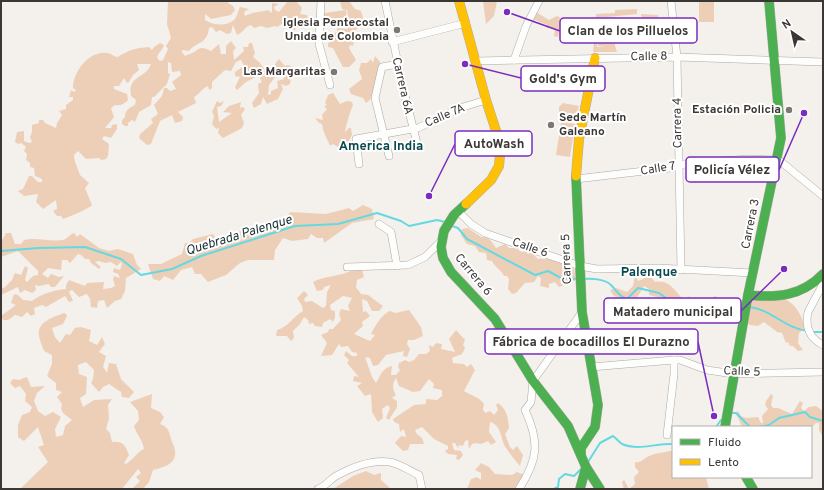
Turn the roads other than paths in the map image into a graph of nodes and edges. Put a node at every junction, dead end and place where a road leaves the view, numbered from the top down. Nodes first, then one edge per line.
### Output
1 (321, 1) edge
2 (385, 1) edge
3 (459, 1) edge
4 (539, 1) edge
5 (671, 1) edge
6 (769, 1) edge
7 (466, 23) junction
8 (392, 42) junction
9 (677, 57) junction
10 (595, 58) junction
11 (514, 60) junction
12 (776, 60) junction
13 (476, 61) junction
14 (823, 62) edge
15 (397, 64) junction
16 (330, 85) dead end
17 (486, 100) junction
18 (412, 129) junction
19 (383, 134) junction
20 (418, 147) dead end
21 (389, 156) dead end
22 (776, 160) junction
23 (358, 164) dead end
24 (679, 166) junction
25 (576, 178) junction
26 (823, 196) edge
27 (455, 214) junction
28 (379, 224) dead end
29 (441, 241) junction
30 (397, 266) junction
31 (347, 267) dead end
32 (580, 270) junction
33 (681, 270) junction
34 (753, 273) junction
35 (823, 274) edge
36 (823, 284) edge
37 (748, 295) junction
38 (582, 312) junction
39 (823, 345) edge
40 (674, 360) junction
41 (591, 367) junction
42 (823, 372) edge
43 (734, 374) junction
44 (533, 381) junction
45 (726, 418) edge
46 (667, 436) dead end
47 (580, 455) junction
48 (586, 467) junction
49 (747, 478) edge
50 (318, 489) edge
51 (422, 489) edge
52 (519, 489) edge
53 (580, 489) edge
54 (600, 489) edge
55 (753, 489) edge

1 - 16 street
2 - 8 street, Carrera 6A
3 - 7 street, Carrera 6
4 - 11 street
5 - 9 street, Carrera 4
6 - 12 street, Carrera 3
7 - 8 street
7 - 13 street, Carrera 6
8 - 15 street, Carrera 6A
9 - 10 street, Calle 8
9 - 12 street, Calle 8
9 - 24 street, Carrera 4
10 - 11 street, Calle 8
10 - 25 street, Carrera 5
11 - 13 street, Calle 8
12 - 14 street, Calle 8
12 - 22 street, Carrera 3
13 - 17 street, Carrera 6
15 - 18 street, Carrera 6A
15 - 19 street
17 - 18 street, Calle 7A
17 - 27 street, Carrera 6
18 - 19 street, Calle 7A
18 - 20 street, Carrera 6A
19 - 21 street
19 - 23 street, Calle 7A
22 - 24 street, Calle 7
22 - 26 street
22 - 34 street, Carrera 3
24 - 25 street, Calle 7
24 - 33 street, Carrera 4
25 - 32 street, Carrera 5
27 - 29 street, Carrera 6
27 - 32 street, Calle 6
28 - 30 street
29 - 30 street
29 - 44 street, Carrera 6
30 - 31 street
32 - 33 street, Calle 6
32 - 38 street, Carrera 5
33 - 34 street, Calle 6
34 - 37 street, Carrera 3
35 - 37 street
36 - 39 street
37 - 43 street, Carrera 3
38 - 41 street, Carrera 5
38 - 44 street
40 - 41 street, Calle 5
40 - 43 street, Calle 5
40 - 46 street
41 - 47 street, Carrera 5
42 - 43 street, Calle 5
43 - 45 street, Carrera 3
44 - 47 street, Carrera 6
44 - 52 street
47 - 48 street, Carrera 6
48 - 53 street
48 - 54 street
49 - 55 street
50 - 51 street

